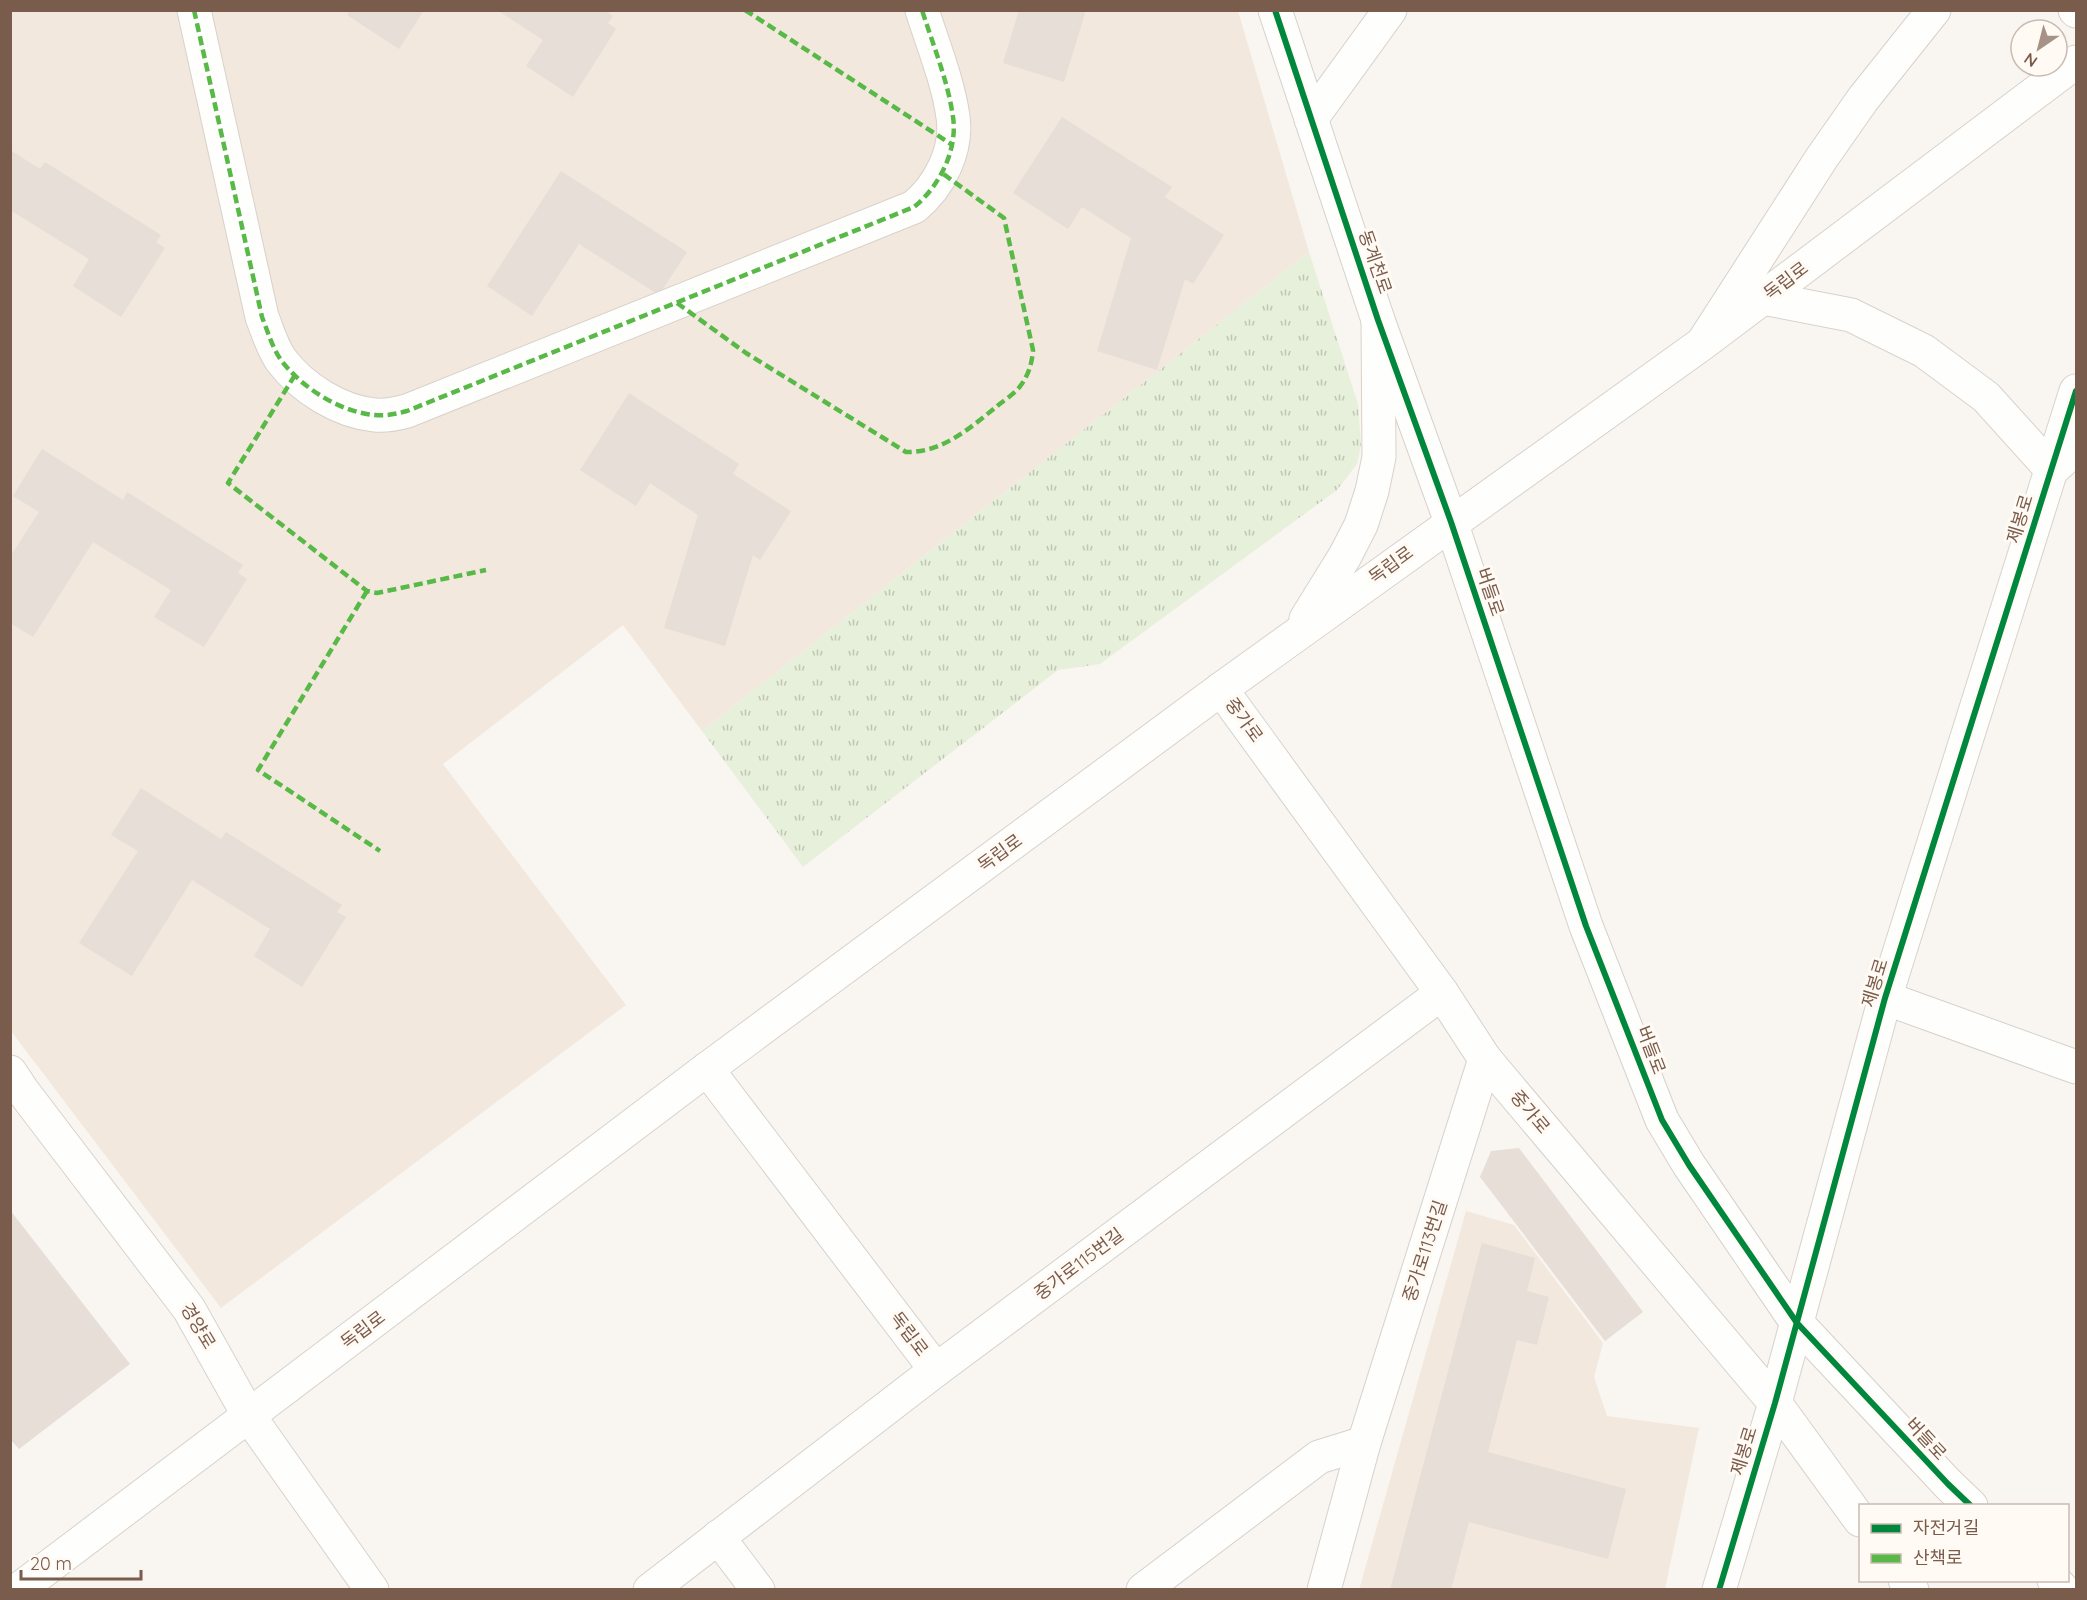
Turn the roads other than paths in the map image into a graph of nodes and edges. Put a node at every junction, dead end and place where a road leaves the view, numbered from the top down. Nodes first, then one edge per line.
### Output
1 (194, 10) edge
2 (922, 10) edge
3 (1275, 10) edge
4 (1390, 10) edge
5 (1934, 10) edge
6 (2076, 62) edge
7 (1311, 119) junction
8 (1763, 298) junction
9 (1378, 320) junction
10 (1703, 343) junction
11 (2076, 391) edge
12 (2076, 447) edge
13 (2052, 470) junction
14 (1451, 522) junction
15 (1296, 634) junction
16 (1221, 689) junction
17 (1442, 993) junction
18 (1885, 998) junction
19 (1485, 1059) junction
20 (2076, 1066) edge
21 (707, 1069) junction
22 (14, 1086) edge
23 (1797, 1323) junction
24 (936, 1370) junction
25 (1774, 1403) junction
26 (249, 1416) junction
27 (1364, 1443) junction
28 (1969, 1504) edge
29 (1859, 1519) edge
30 (718, 1537) junction
31 (18, 1590) edge
32 (372, 1590) edge
33 (650, 1590) edge
34 (758, 1590) edge
35 (1143, 1590) edge
36 (1324, 1590) edge
37 (1719, 1590) edge

1 - 2 street
3 - 7 street, 동계천로
4 - 7 street
5 - 10 street
6 - 8 street, 독립로
7 - 9 street, 동계천로
8 - 10 street, 독립로
8 - 13 street
9 - 14 street, 동계천로
9 - 15 street
10 - 14 street, 독립로
11 - 13 street, 제봉로
12 - 13 street
13 - 18 street, 제봉로
14 - 15 street, 독립로
14 - 23 street, 버들로
15 - 16 street, 독립로
16 - 17 street, 중가로
16 - 21 street, 독립로
17 - 19 street, 중가로
17 - 24 street, 중가로115번길
18 - 20 street, 제봉로
18 - 23 street, 제봉로
19 - 25 street, 중가로
19 - 27 street, 중가로113번길
21 - 24 street, 독립로
21 - 26 street, 독립로
22 - 26 street, 경양로
23 - 25 street, 제봉로
23 - 28 street, 버들로
24 - 30 street, 중가로115번길
25 - 29 street, 중가로
25 - 37 street, 제봉로
26 - 31 street, 독립로
26 - 32 street, 경양로
27 - 35 street
27 - 36 street, 중가로113번길
30 - 33 street, 중가로115번길
30 - 34 street

